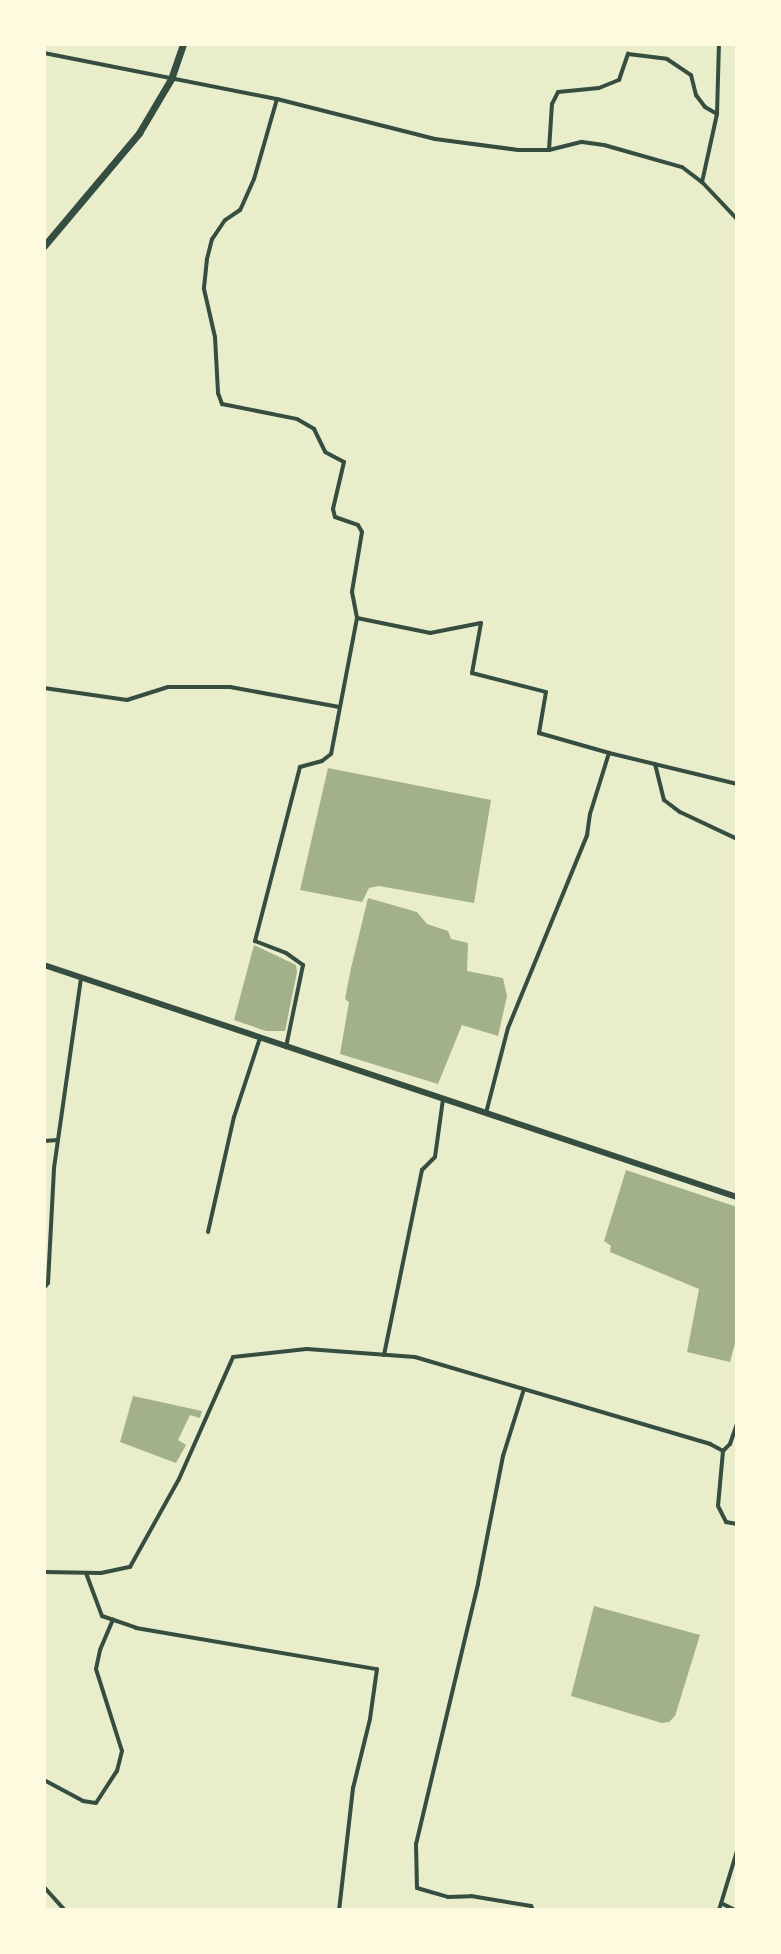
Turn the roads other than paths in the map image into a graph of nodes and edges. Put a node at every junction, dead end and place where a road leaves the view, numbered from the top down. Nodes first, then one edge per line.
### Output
1 (183, 44) edge
2 (719, 44) edge
3 (44, 53) edge
4 (171, 79) junction
5 (277, 99) junction
6 (717, 114) junction
7 (549, 150) junction
8 (702, 182) junction
9 (737, 219) edge
10 (44, 246) edge
11 (357, 618) junction
12 (44, 688) edge
13 (339, 707) junction
14 (609, 753) junction
15 (655, 764) junction
16 (737, 784) edge
17 (737, 839) edge
18 (44, 965) edge
19 (81, 978) junction
20 (260, 1038) junction
21 (286, 1047) junction
22 (443, 1099) junction
23 (486, 1113) junction
24 (58, 1140) junction
25 (44, 1141) edge
26 (737, 1197) edge
27 (208, 1232) dead end
28 (44, 1288) edge
29 (384, 1355) junction
30 (524, 1389) junction
31 (737, 1424) edge
32 (723, 1451) junction
33 (737, 1524) edge
34 (44, 1572) edge
35 (86, 1573) junction
36 (113, 1620) junction
37 (44, 1780) edge
38 (737, 1851) edge
39 (44, 1887) edge
40 (723, 1904) junction
41 (65, 1910) edge
42 (339, 1910) edge
43 (533, 1910) edge
44 (719, 1910) edge
45 (735, 1910) edge

1 - 4 highway
2 - 6 street
3 - 4 street
4 - 5 street
4 - 10 highway
5 - 7 street
5 - 11 street
6 - 7 street
6 - 8 street
7 - 8 street
8 - 9 street
11 - 13 street
11 - 14 street
12 - 13 street
13 - 21 street
14 - 15 street
14 - 23 street
15 - 16 street
15 - 17 street
18 - 19 main road
19 - 20 main road
19 - 24 street
20 - 21 main road
20 - 27 street
21 - 22 main road
22 - 23 main road
22 - 29 street
23 - 26 main road
24 - 25 street
24 - 28 street
29 - 30 street
29 - 35 street
30 - 32 street
30 - 43 street
31 - 32 street
32 - 33 street
34 - 35 street
35 - 36 street
36 - 37 street
36 - 42 street
38 - 40 street
39 - 41 street
40 - 44 street
40 - 45 street

